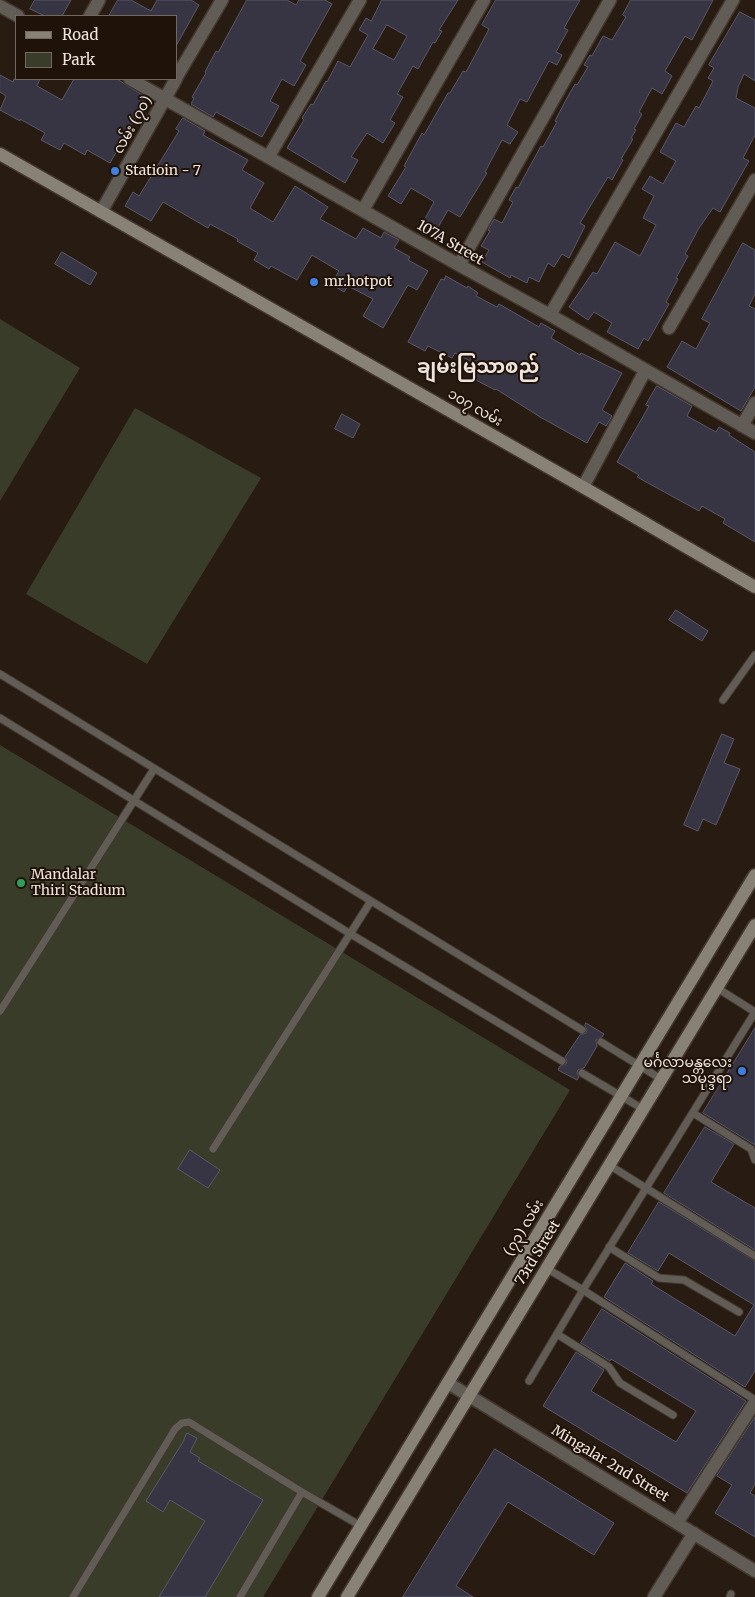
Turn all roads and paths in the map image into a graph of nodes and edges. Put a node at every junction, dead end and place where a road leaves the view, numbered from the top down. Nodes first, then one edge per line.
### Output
1 (99, 0) edge
2 (222, 0) edge
3 (360, 0) edge
4 (484, 0) edge
5 (610, 0) edge
6 (733, 0) edge
7 (0, 6) edge
8 (16, 15) edge
9 (91, 15) edge
10 (178, 76) edge
11 (132, 80) edge
12 (175, 80) edge
13 (165, 98) junction
14 (0, 154) edge
15 (269, 156) junction
16 (755, 180) edge
17 (363, 210) junction
18 (101, 212) junction
19 (459, 265) junction
20 (550, 315) junction
21 (669, 328) dead end
22 (645, 371) junction
23 (755, 403) edge
24 (742, 426) junction
25 (755, 433) edge
26 (582, 487) junction
27 (755, 587) edge
28 (755, 655) edge
29 (0, 674) edge
30 (723, 700) dead end
31 (0, 718) edge
32 (154, 769) junction
33 (134, 801) junction
34 (755, 875) edge
35 (371, 901) junction
36 (755, 925) edge
37 (349, 933) junction
38 (717, 988) junction
39 (0, 1011) edge
40 (582, 1030) dead end
41 (601, 1042) dead end
42 (562, 1062) dead end
43 (640, 1066) junction
44 (582, 1073) dead end
45 (661, 1078) junction
46 (620, 1097) junction
47 (643, 1109) junction
48 (693, 1113) junction
49 (213, 1148) dead end
50 (755, 1160) edge
51 (609, 1165) junction
52 (646, 1189) junction
53 (609, 1247) junction
54 (755, 1256) edge
55 (546, 1268) junction
56 (583, 1290) junction
57 (739, 1312) dead end
58 (557, 1334) junction
59 (529, 1381) dead end
60 (448, 1383) junction
61 (469, 1396) junction
62 (755, 1401) edge
63 (672, 1415) dead end
64 (302, 1492) junction
65 (677, 1523) junction
66 (362, 1526) junction
67 (694, 1533) junction
68 (755, 1571) edge
69 (73, 1597) edge
70 (240, 1597) edge
71 (318, 1597) edge
72 (347, 1597) edge
73 (654, 1597) edge

1 - 9 street
2 - 10 street, လမ်း (၇၀)
3 - 15 street
4 - 17 street
5 - 19 street
6 - 20 street
7 - 8 street
11 - 13 street, 107A Street
12 - 13 street, လမ်း (၇၀)
13 - 15 street, 107A Street
13 - 18 street, လမ်း (၇၀)
14 - 18 main road, ၁၀၇ လမ်း
15 - 17 street, 107A Street
16 - 21 street
17 - 19 street, 107A Street
18 - 26 main road, ၁၀၇ လမ်း
19 - 20 street, 107A Street
20 - 22 street, 107A Street
22 - 24 street, 107A Street
22 - 26 street
23 - 24 street
24 - 25 street, 107A Street
26 - 27 main road, ၁၀၇ လမ်း
28 - 30 lane
29 - 32 lane
31 - 33 lane
32 - 33 lane
32 - 35 lane
33 - 37 lane
33 - 39 lane
34 - 43 main road, (၇၃) လမ်း
35 - 37 lane
35 - 40 lane
36 - 38 main road, 73rd Street
37 - 42 lane
37 - 49 lane
38 - 45 main road, 73rd Street
38 - 48 lane
41 - 43 lane
43 - 45 lane
43 - 46 main road, (၇၃) လမ်း
44 - 46 lane
45 - 47 main road, 73rd Street
46 - 47 lane
46 - 60 main road, (၇၃) လမ်း
47 - 51 main road, 73rd Street
48 - 50 lane
48 - 52 lane
51 - 52 lane
51 - 55 main road, 73rd Street
52 - 53 lane
52 - 54 lane
53 - 56 lane
53 - 57 lane
55 - 56 lane
55 - 61 main road, 73rd Street
56 - 58 lane
56 - 62 lane
58 - 59 lane
58 - 63 lane
60 - 61 street, Mingalar 2nd Street
60 - 66 main road, (၇၃) လမ်း
61 - 65 street, Mingalar 2nd Street
61 - 72 main road, 73rd Street
62 - 65 street
64 - 66 lane
64 - 69 lane
64 - 70 lane
65 - 67 street, Mingalar 2nd Street
66 - 71 main road, (၇၃) လမ်း
67 - 68 street, Mingalar 2nd Street
67 - 73 street

